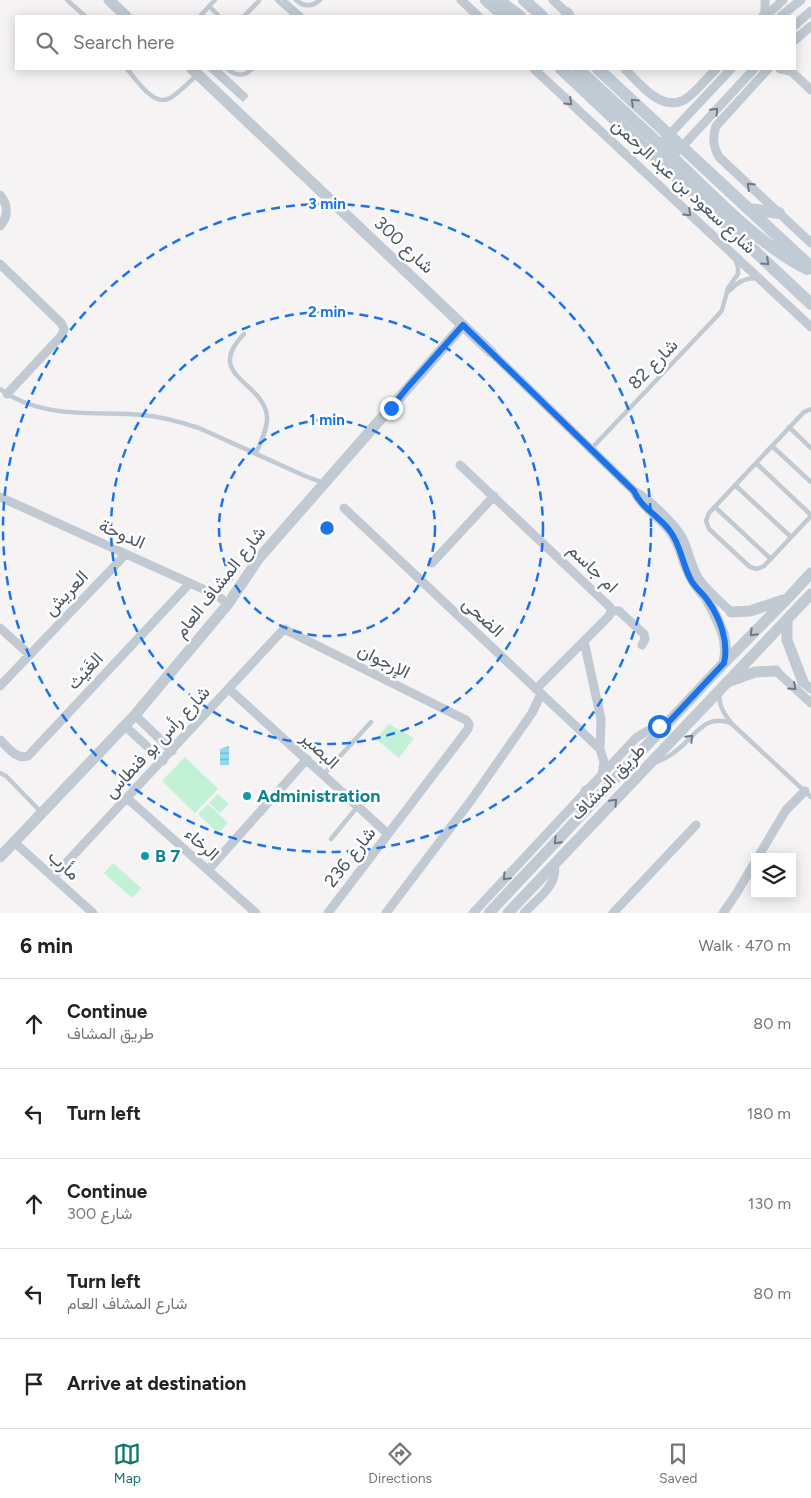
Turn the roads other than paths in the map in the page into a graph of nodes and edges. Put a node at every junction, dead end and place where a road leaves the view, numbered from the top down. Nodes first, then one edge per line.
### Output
1 (67, 0) edge
2 (109, 0) edge
3 (215, 0) edge
4 (277, 0) edge
5 (284, 0) edge
6 (296, 0) edge
7 (320, 0) edge
8 (461, 0) edge
9 (486, 0) edge
10 (498, 0) edge
11 (524, 0) edge
12 (553, 0) edge
13 (765, 0) edge
14 (783, 0) edge
15 (801, 0) edge
16 (259, 1) edge
17 (209, 6) junction
18 (811, 12) edge
19 (84, 15) edge
20 (125, 15) edge
21 (201, 15) edge
22 (218, 15) edge
23 (245, 15) edge
24 (294, 15) edge
25 (301, 15) edge
26 (477, 15) edge
27 (503, 15) edge
28 (519, 15) edge
29 (541, 15) edge
30 (568, 15) edge
31 (765, 15) edge
32 (766, 15) edge
33 (782, 15) edge
34 (796, 24) edge
35 (810, 26) edge
36 (796, 39) edge
37 (128, 70) edge
38 (211, 70) edge
39 (218, 70) edge
40 (228, 70) edge
41 (251, 70) edge
42 (535, 70) edge
43 (562, 70) edge
44 (579, 70) edge
45 (599, 70) edge
46 (626, 70) edge
47 (715, 70) edge
48 (730, 70) edge
49 (753, 70) edge
50 (769, 70) edge
51 (790, 70) edge
52 (195, 71) edge
53 (759, 79) junction
54 (740, 84) junction
55 (811, 90) edge
56 (669, 135) junction
57 (682, 147) junction
58 (656, 150) junction
59 (668, 161) junction
60 (0, 195) edge
61 (749, 208) junction
62 (779, 213) junction
63 (0, 226) edge
64 (811, 243) edge
65 (734, 257) junction
66 (0, 264) edge
67 (811, 268) edge
68 (811, 272) edge
69 (757, 278) junction
70 (726, 294) junction
71 (811, 304) edge
72 (463, 325) junction
73 (811, 327) edge
74 (244, 334) dead end
75 (491, 352) joint
76 (3, 392) edge
77 (811, 409) edge
78 (789, 428) junction
79 (772, 446) junction
80 (811, 448) edge
81 (591, 449) junction
82 (256, 454) junction
83 (756, 463) junction
84 (460, 465) dead end
85 (811, 482) edge
86 (325, 483) junction
87 (735, 485) junction
88 (634, 491) junction
89 (494, 496) junction
90 (0, 498) edge
91 (715, 507) junction
92 (344, 508) dead end
93 (811, 515) edge
94 (791, 537) junction
95 (126, 554) junction
96 (771, 559) junction
97 (432, 563) dead end
98 (811, 573) edge
99 (190, 583) junction
100 (811, 594) edge
101 (789, 597) junction
102 (708, 601) joint
103 (228, 604) junction
104 (611, 611) junction
105 (731, 612) joint
106 (787, 620) junction
107 (0, 628) edge
108 (284, 629) joint
109 (584, 641) junction
110 (642, 645) dead end
111 (30, 655) junction
112 (724, 663) junction
113 (776, 671) joint
114 (0, 686) edge
115 (807, 686) edge
116 (723, 687) junction
117 (229, 689) junction
118 (539, 691) junction
119 (811, 703) edge
120 (135, 714) junction
121 (371, 722) dead end
122 (469, 724) joint
123 (732, 724) junction
124 (666, 725) junction
125 (125, 726) junction
126 (0, 740) edge
127 (600, 749) junction
128 (172, 750) junction
129 (625, 750) junction
130 (306, 759) junction
131 (163, 761) junction
132 (650, 764) junction
133 (0, 773) edge
134 (602, 774) junction
135 (323, 775) junction
136 (586, 791) junction
137 (808, 794) edge
138 (127, 798) junction
139 (358, 806) junction
140 (42, 812) junction
141 (580, 817) junction
142 (696, 825) dead end
143 (388, 834) junction
144 (331, 839) dead end
145 (14, 842) junction
146 (760, 853) edge
147 (0, 857) edge
148 (554, 864) junction
149 (751, 869) edge
150 (208, 870) junction
151 (53, 877) junction
152 (94, 913) edge
153 (256, 913) edge
154 (328, 913) edge
155 (386, 913) edge
156 (473, 913) edge
157 (489, 913) edge
158 (508, 913) edge
159 (524, 913) edge
160 (613, 913) edge
161 (723, 913) edge

1 - 19 lane
2 - 20 street
3 - 17 lane
4 - 24 lane
5 - 25 lane
6 - 7 lane
8 - 26 street
9 - 27 main road
10 - 28 main road
11 - 29 main road
12 - 30 street
13 - 31 street
14 - 32 street
15 - 33 street
16 - 23 lane
17 - 21 lane
17 - 22 lane
18 - 34 street
18 - 35 street
35 - 36 street
37 - 52 lane
38 - 39 lane
40 - 41 lane
42 -> 65 street, شارع سعود بن عبد الرحمن
43 - 58 main road, شارع سعود بن عبد الرحمن
44 - 58 main road
56 -> 45 main road, شارع سعود بن عبد الرحمن
46 - 47 street
48 - 56 street
49 - 54 street
50 - 53 street
51 - 55 street
52 - 72 street, شارع 300
53 - 54 street
62 -> 53 street
57 -> 54 street
56 - 57 main road, شارع سعود بن عبد الرحمن
56 - 58 street
57 - 58 main road
57 - 59 street
57 - 61 main road, شارع سعود بن عبد الرحمن
58 - 59 main road
59 - 68 main road
59 -> 71 main road, شارع سعود بن عبد الرحمن
60 - 63 street
61 - 62 main road
61 - 67 main road, شارع سعود بن عبد الرحمن
62 - 64 street
65 - 69 street, شارع سعود بن عبد الرحمن
65 - 70 lane, شارع 82
66 - 76 street
69 - 70 lane
69 - 73 street, شارع سعود بن عبد الرحمن
70 - 81 lane, شارع 82
72 - 75 street, شارع 300
72 - 86 street, شارع المشاف العام
74 - 82 lane
75 - 81 street, شارع 300
76 - 82 lane
77 - 78 lane
78 - 79 lane
78 - 80 lane
79 - 83 lane
79 - 85 lane
81 - 88 street, شارع 300
82 - 86 lane
83 - 87 lane
83 - 93 lane
84 - 89 street, ام جاسم
86 - 103 street, شارع المشاف العام
87 - 91 lane
87 - 94 lane
88 - 102 street
88 - 105 street
89 - 97 street
89 - 104 street, ام جاسم
90 - 95 street, الدوحة
91 - 96 lane
91 - 96 lane
92 - 118 street, الضحى
93 - 94 lane
94 - 96 lane
95 - 99 street, الدوحة
95 - 111 street, العريش
98 - 101 street, طريق المشاف
99 - 103 street, الدوحة
99 - 126 street, الغَيْث
100 - 106 street, طريق المشاف
101 - 105 street
101 -> 112 street, طريق المشاف
102 - 112 street
103 - 120 street, شارع المشاف العام
104 - 109 street, ام جاسم
104 - 110 street
106 - 115 street
106 - 116 street, طريق المشاف
107 - 111 street
108 - 117 street, شارع رأس بو فنطاس
108 - 122 street, الإرجوان
109 - 118 street, ام جاسم
109 - 127 street
111 - 114 street, العريش
112 - 124 street, طريق المشاف
113 - 116 street
113 -> 119 street
116 - 123 lane
116 - 132 street, طريق المشاف
117 - 128 street, شارع رأس بو فنطاس
117 - 130 street, البصير
118 - 127 street, الضحى
118 - 155 street, ام جاسم
120 - 125 street, شارع المشاف العام
120 - 128 street
121 - 135 lane
122 - 143 street, شارع 236
132 -> 123 lane
123 - 137 lane
124 - 129 street, طريق المشاف
124 - 141 street, طريق المشاف
125 - 131 street
125 - 140 street, شارع المشاف العام
127 - 129 street
127 - 134 street
128 - 131 street, شارع رأس بو فنطاس
129 - 134 street, طريق المشاف
130 - 135 street, البصير
130 - 150 street
131 - 138 street, شارع رأس بو فنطاس
148 -> 132 street, طريق المشاف
133 - 140 lane
134 - 136 street, طريق المشاف
135 - 139 street, البصير
136 - 141 street
136 -> 156 street, طريق المشاف
137 - 146 street
138 - 150 street, الرخاء
138 - 151 street, شارع رأس بو فنطاس
139 - 143 street, البصير
139 - 144 lane
140 - 145 street, شارع المشاف العام
141 -> 157 street, طريق المشاف
142 - 160 street
143 - 154 street, شارع 236
145 - 147 street, شارع المشاف العام
145 - 151 street, مأرب
148 - 158 street, طريق المشاف
148 - 159 street
149 - 161 street
150 - 153 street, الرخاء
151 - 152 street, مأرب

